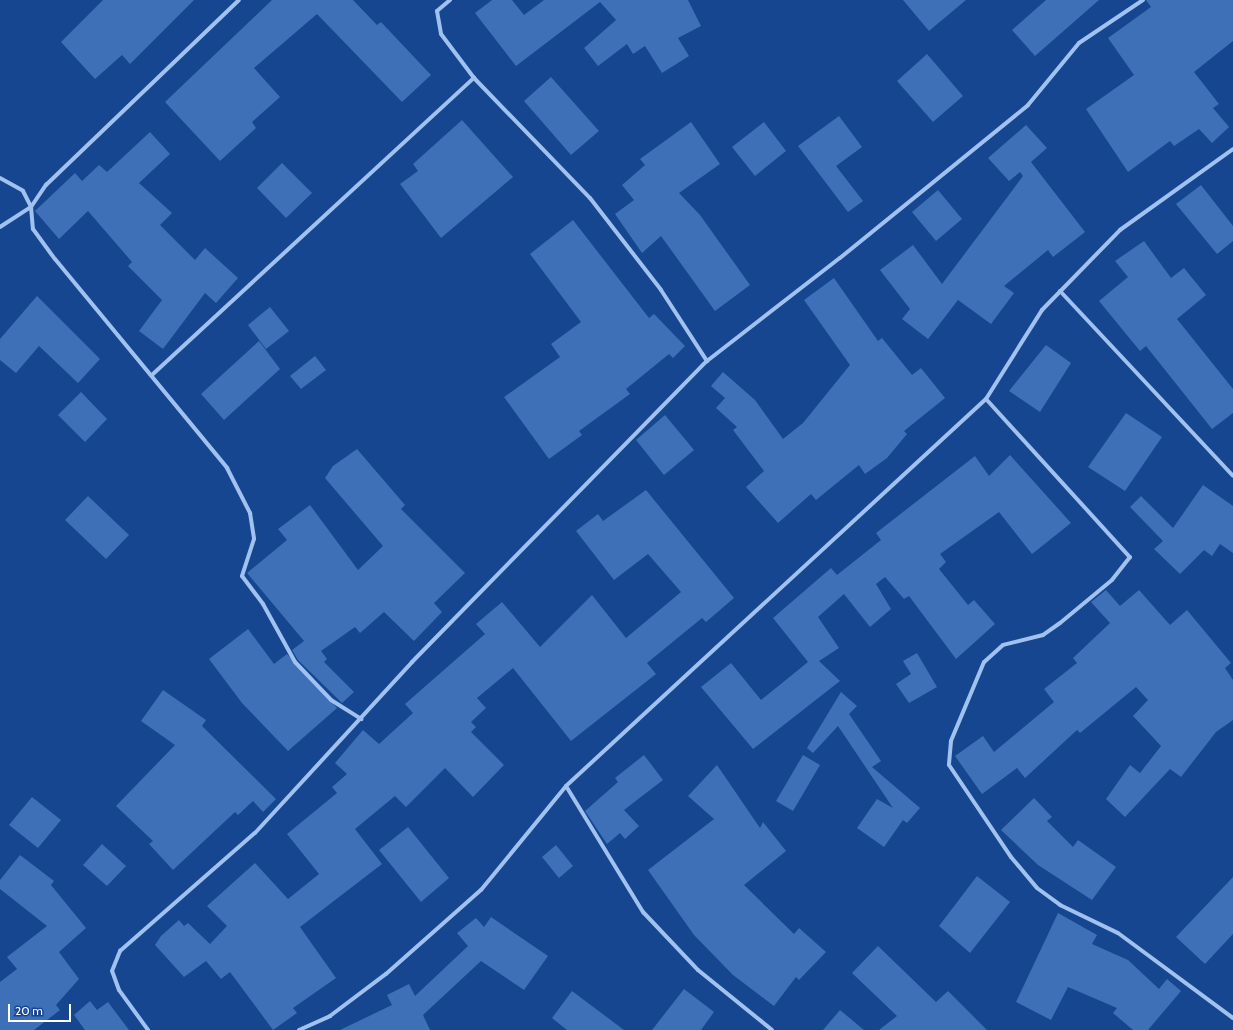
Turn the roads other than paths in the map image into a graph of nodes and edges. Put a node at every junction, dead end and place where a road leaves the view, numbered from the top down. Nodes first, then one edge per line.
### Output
1 (239, 0) edge
2 (450, 0) edge
3 (1143, 0) edge
4 (474, 78) junction
5 (1233, 149) edge
6 (0, 178) edge
7 (31, 207) junction
8 (0, 227) edge
9 (1060, 291) junction
10 (707, 361) junction
11 (153, 374) junction
12 (986, 399) junction
13 (1233, 476) edge
14 (362, 719) junction
15 (566, 786) junction
16 (1233, 1018) edge
17 (148, 1030) edge
18 (299, 1030) edge
19 (772, 1030) edge

1 - 7 street
2 - 4 street
3 - 10 street
4 - 10 street
4 - 11 street
5 - 9 street
6 - 7 street
7 - 8 street
7 - 11 street
9 - 12 street
9 - 13 street
10 - 14 street
11 - 14 street
12 - 15 street
12 - 16 street
14 - 17 street
15 - 18 street
15 - 19 street

